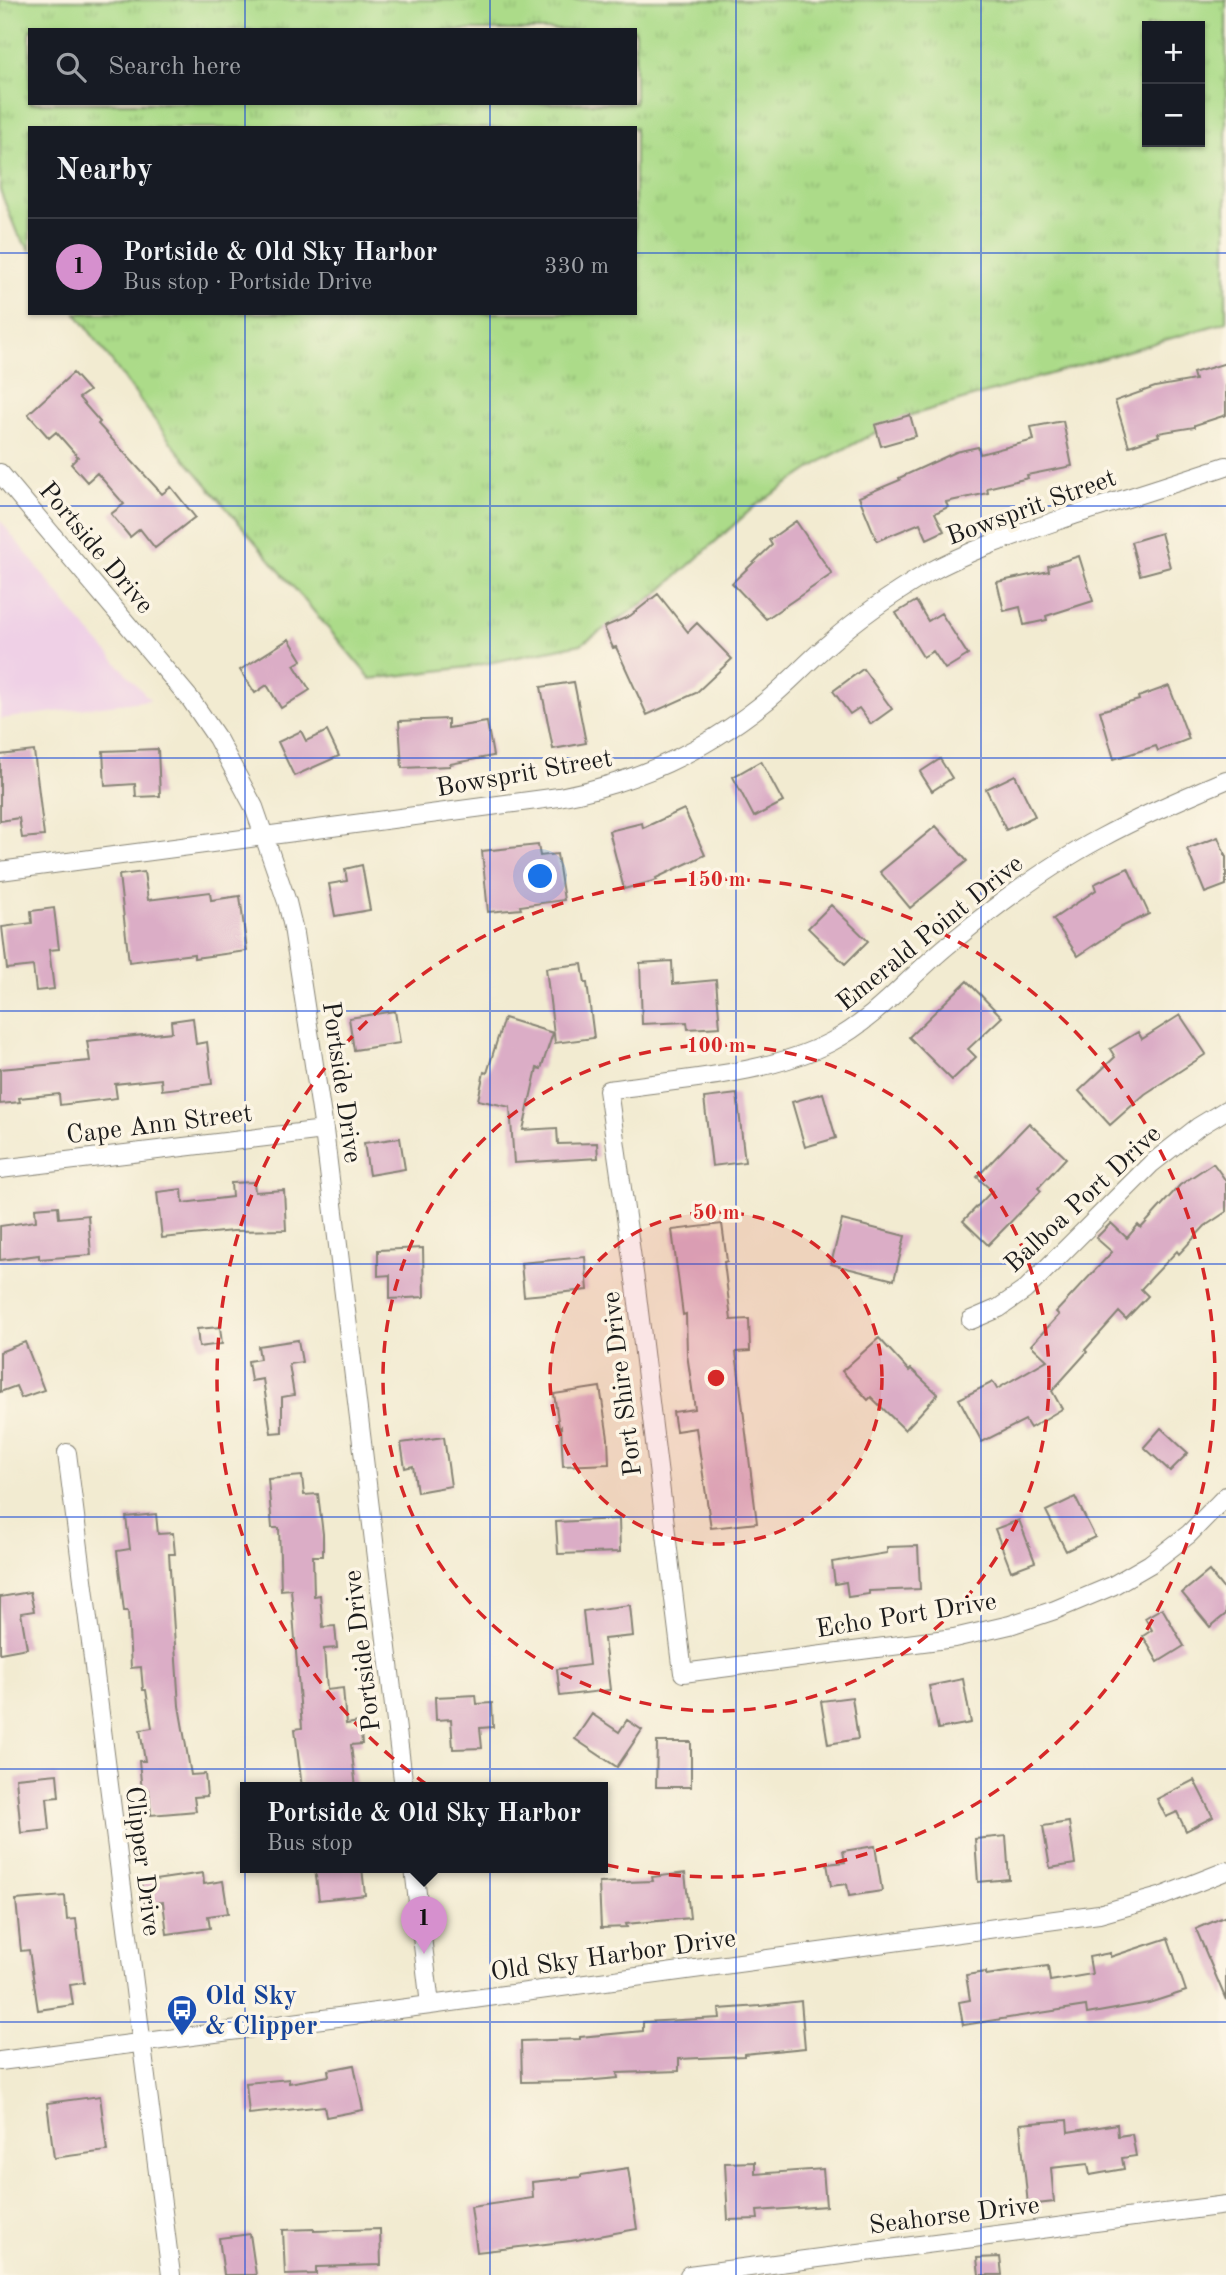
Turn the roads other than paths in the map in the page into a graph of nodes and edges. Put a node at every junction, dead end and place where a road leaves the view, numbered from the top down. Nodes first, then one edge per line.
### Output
1 (1226, 466) edge
2 (0, 473) edge
3 (1226, 780) edge
4 (265, 836) junction
5 (0, 871) edge
6 (608, 1090) joint
7 (1226, 1110) edge
8 (324, 1129) junction
9 (0, 1169) edge
10 (971, 1320) dead end
11 (68, 1453) dead end
12 (1226, 1496) edge
13 (683, 1673) joint
14 (403, 1782) edge
15 (1226, 1871) edge
16 (415, 1873) edge
17 (430, 2005) junction
18 (140, 2042) junction
19 (0, 2061) edge
20 (1226, 2205) edge
21 (171, 2275) edge
22 (689, 2275) edge

1 - 4 street, Bowsprit Street
2 - 4 street, Portside Drive
3 - 6 street, Emerald Point Drive
4 - 5 street, Bowsprit Street
4 - 8 street, Portside Drive
6 - 13 street, Port Shire Drive
7 - 10 street, Balboa Port Drive
8 - 9 street, Cape Ann Street
8 - 14 street, Portside Drive
11 - 18 street, Clipper Drive
12 - 13 street, Echo Port Drive
15 - 17 street, Old Sky Harbor Drive
16 - 17 street
17 - 18 street, Old Sky Harbor Drive
18 - 19 street, Old Sky Harbor Drive
18 - 21 street, Clipper Drive
20 - 22 street, Seahorse Drive

